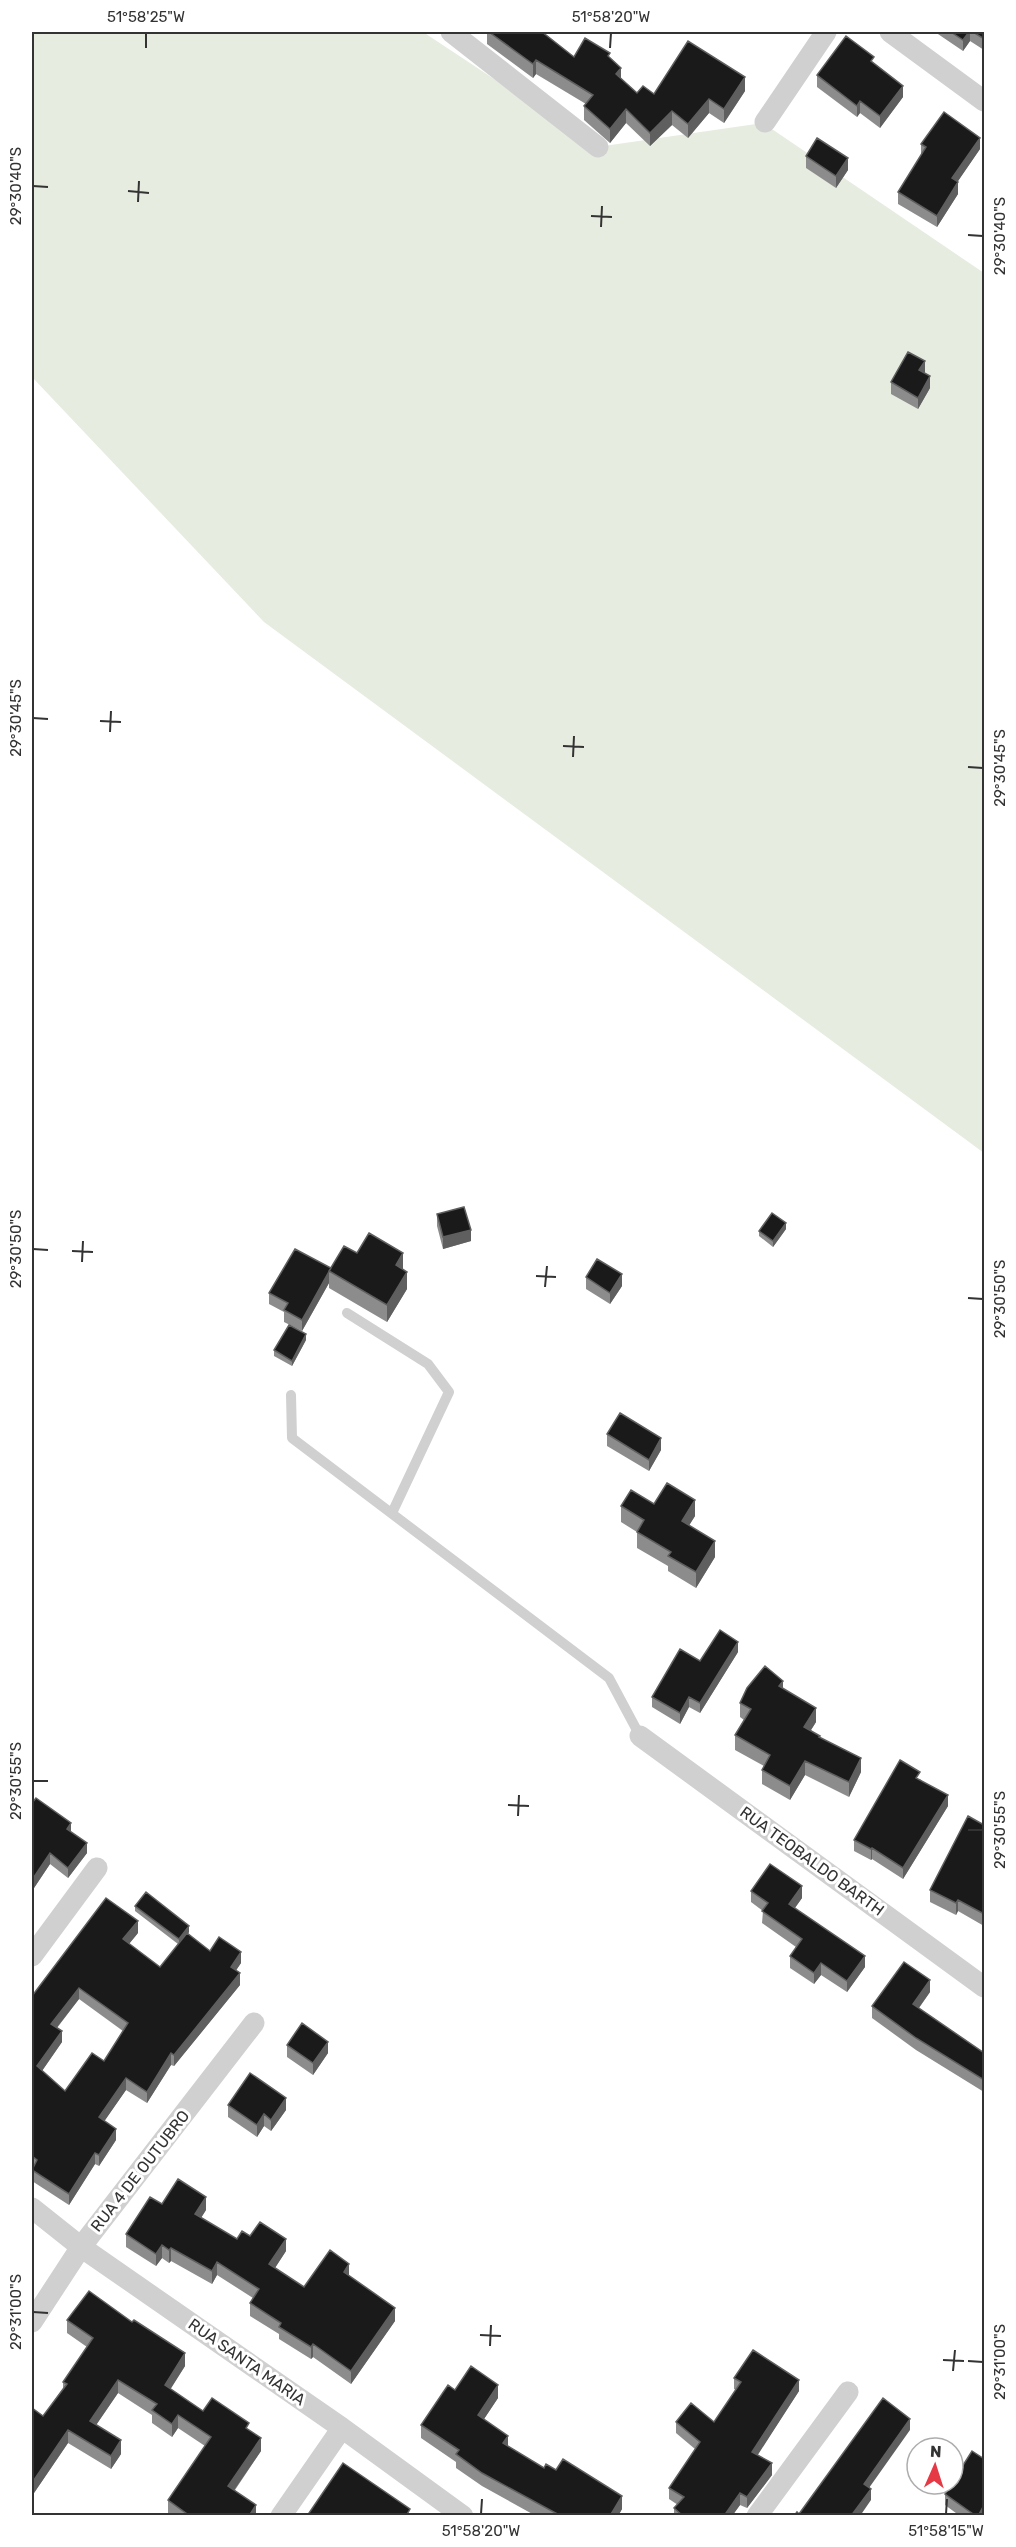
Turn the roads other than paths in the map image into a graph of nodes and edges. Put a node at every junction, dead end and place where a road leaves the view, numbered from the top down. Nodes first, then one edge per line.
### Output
1 (451, 32) edge
2 (826, 32) edge
3 (890, 32) edge
4 (984, 101) edge
5 (765, 122) dead end
6 (598, 147) dead end
7 (347, 1313) dead end
8 (291, 1395) dead end
9 (392, 1513) junction
10 (640, 1736) joint
11 (97, 1869) dead end
12 (32, 1956) edge
13 (984, 1987) edge
14 (254, 2023) dead end
15 (32, 2208) edge
16 (81, 2247) junction
17 (32, 2322) edge
18 (848, 2392) dead end
19 (342, 2428) junction
20 (280, 2516) edge
21 (463, 2516) edge
22 (758, 2516) edge

1 - 6 street
2 - 5 street
3 - 4 street
7 - 9 lane
8 - 9 lane
9 - 10 lane
10 - 13 street, RUA TEOBALDO BARTH
11 - 12 street
14 - 16 street, RUA 4 DE OUTUBRO
15 - 16 street, RUA SANTA MARIA
16 - 17 street, RUA 4 DE OUTUBRO
16 - 19 street, RUA SANTA MARIA
18 - 22 street
19 - 20 street
19 - 21 street, RUA SANTA MARIA

